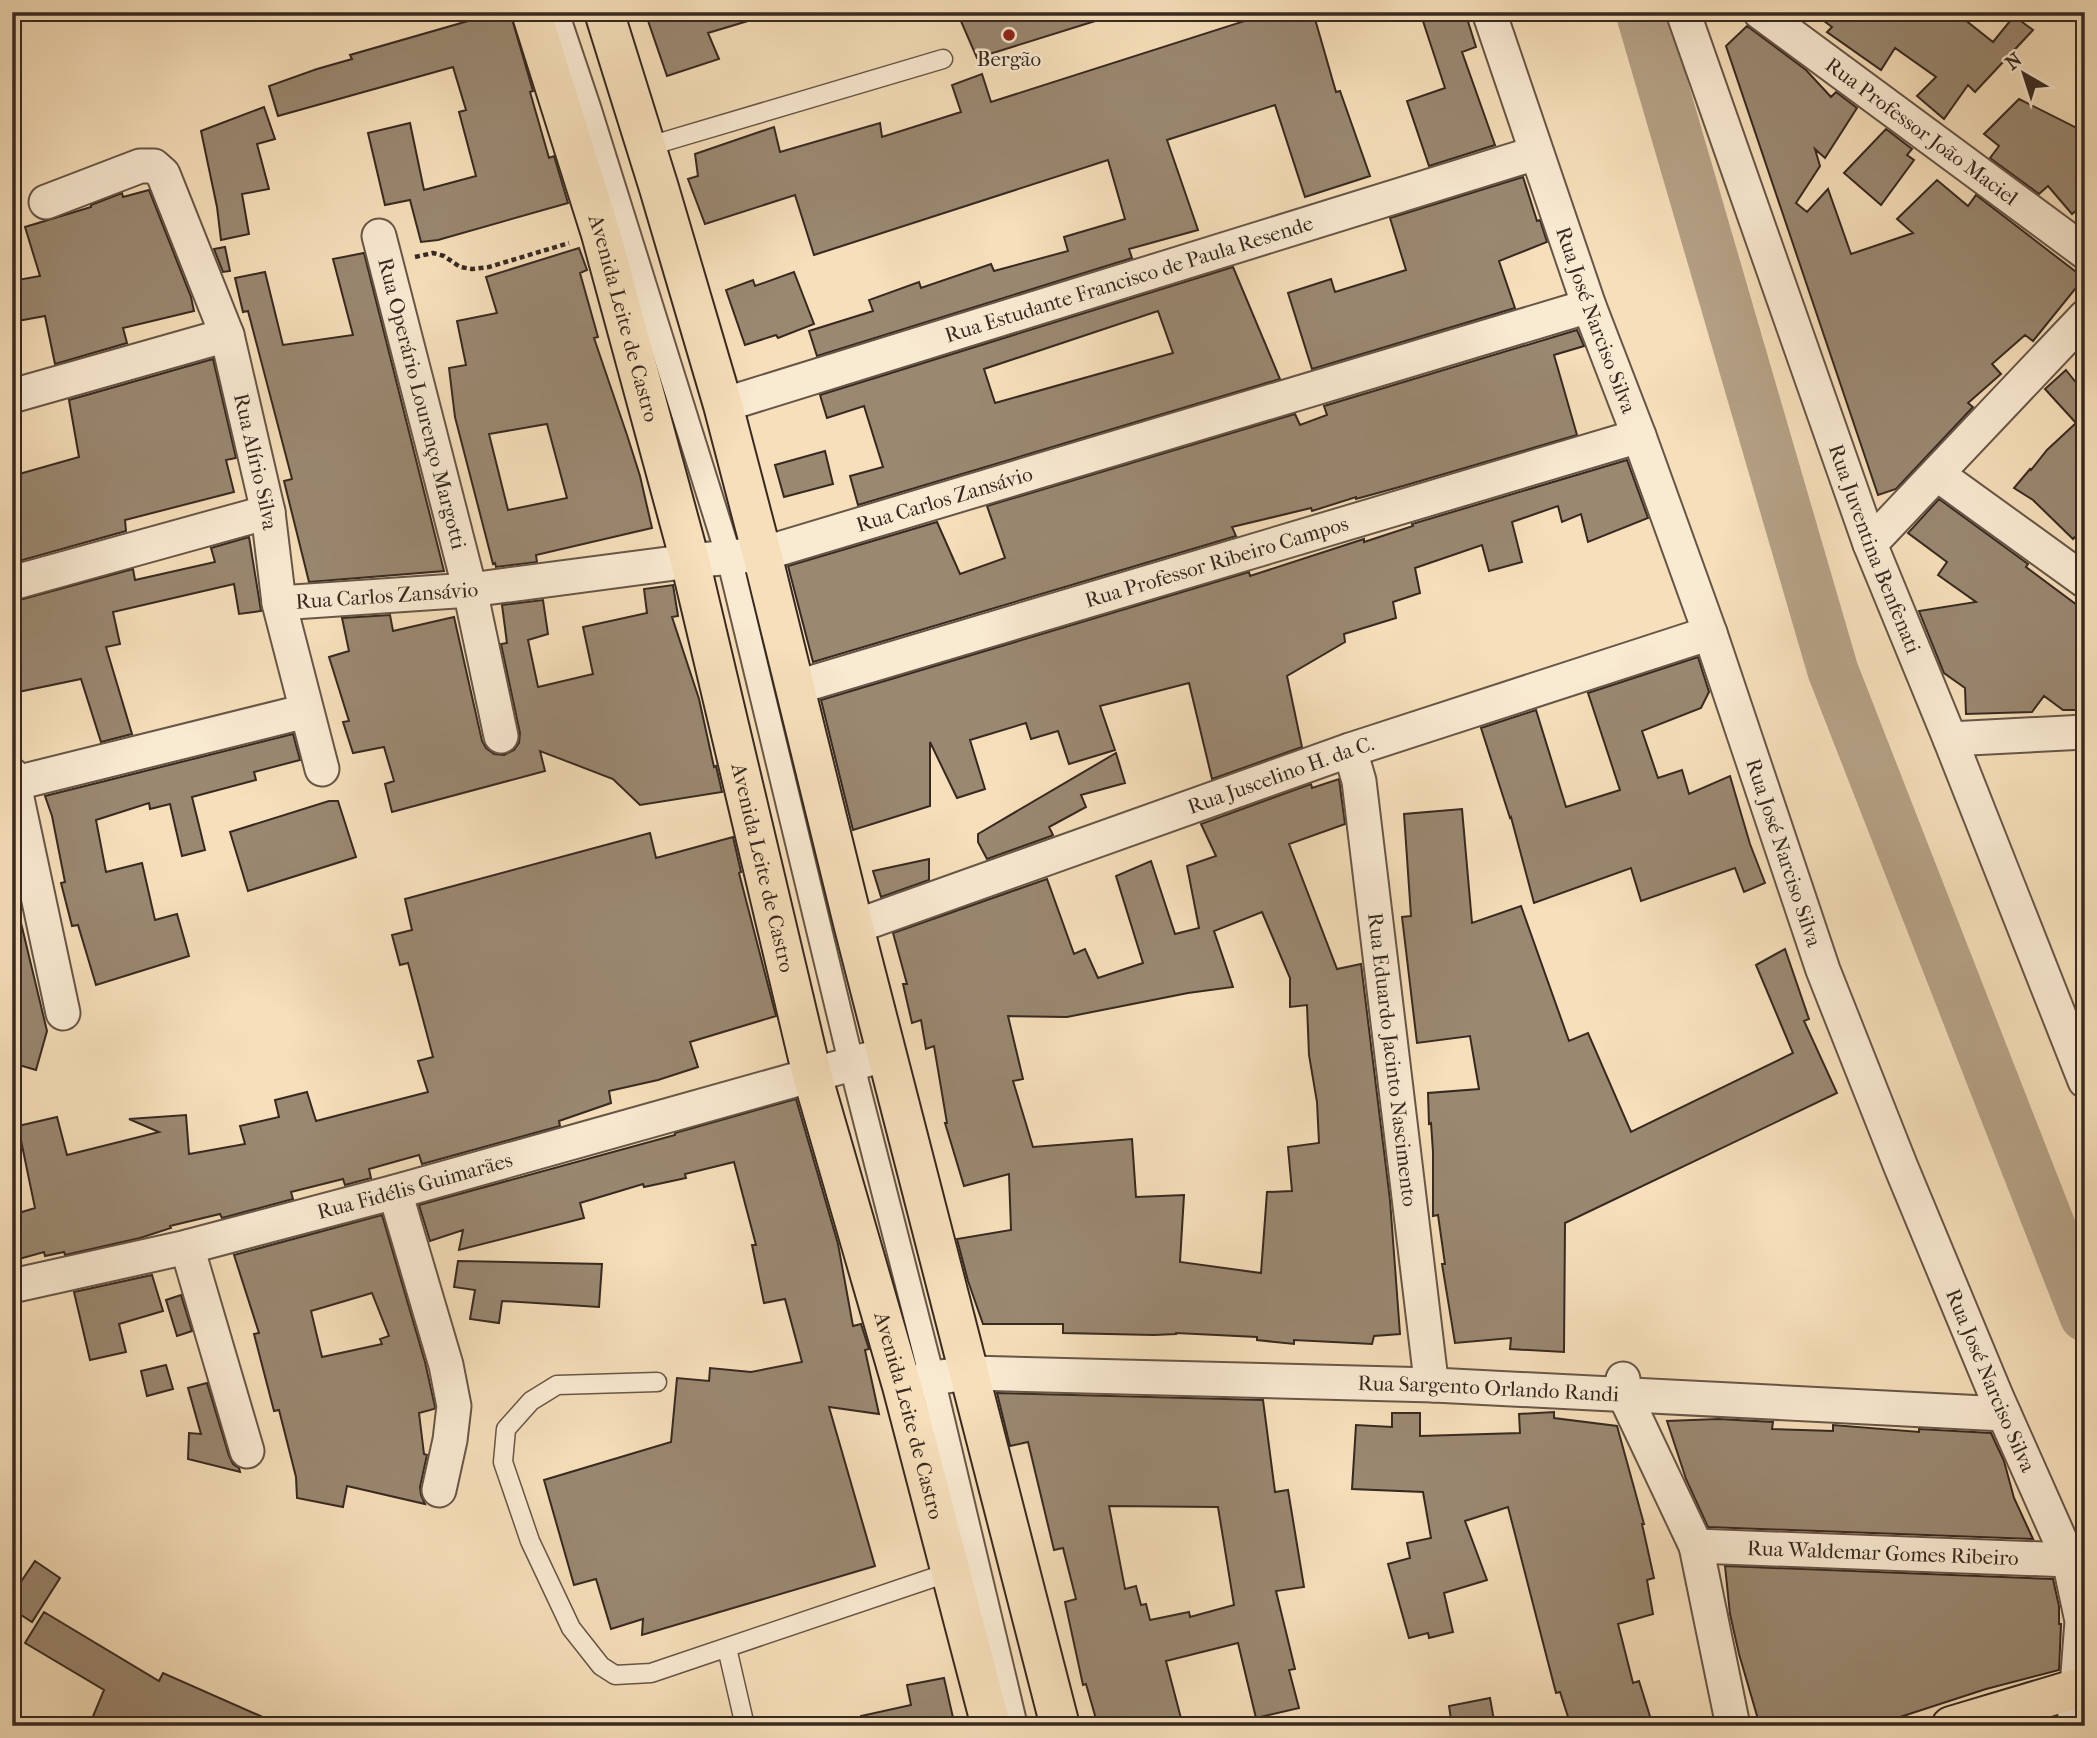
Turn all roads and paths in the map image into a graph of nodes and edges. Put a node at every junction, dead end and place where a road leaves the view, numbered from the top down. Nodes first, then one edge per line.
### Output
1 (531, 12) edge
2 (556, 12) edge
3 (604, 12) edge
4 (1489, 12) edge
5 (1684, 12) edge
6 (1760, 12) edge
7 (943, 58) dead end
8 (646, 147) junction
9 (1536, 153) junction
10 (46, 202) dead end
11 (601, 234) junction
12 (383, 251) joint
13 (2085, 251) edge
14 (1589, 306) junction
15 (2085, 317) edge
16 (227, 335) junction
17 (12, 396) edge
18 (723, 405) junction
19 (1639, 436) junction
20 (1937, 474) junction
21 (268, 512) junction
22 (1870, 544) junction
23 (746, 556) junction
24 (691, 561) junction
25 (2085, 581) edge
26 (12, 583) edge
27 (470, 590) junction
28 (279, 603) junction
29 (1710, 633) junction
30 (794, 688) junction
31 (306, 711) junction
32 (2085, 732) edge
33 (501, 736) dead end
34 (1950, 739) junction
35 (1350, 750) junction
36 (322, 769) dead end
37 (13, 781) edge
38 (854, 928) junction
39 (63, 1013) dead end
40 (869, 1058) junction
41 (813, 1075) junction
42 (2085, 1081) edge
43 (395, 1192) junction
44 (187, 1247) junction
45 (12, 1286) edge
46 (968, 1365) junction
47 (914, 1374) junction
48 (1432, 1378) junction
49 (656, 1382) dead end
50 (1624, 1388) junction
51 (2001, 1406) junction
52 (247, 1451) dead end
53 (439, 1490) dead end
54 (1696, 1546) junction
55 (2069, 1560) junction
56 (950, 1572) junction
57 (727, 1648) junction
58 (2081, 1687) edge
59 (1962, 1724) edge
60 (745, 1726) edge
61 (991, 1726) edge
62 (1016, 1726) edge
63 (1060, 1726) edge
64 (1732, 1726) edge
65 (2074, 1726) edge

1 - 11 main road, Avenida Leite de Castro
2 - 23 street
3 - 8 main road
4 - 9 street, Rua José Narciso Silva
5 - 22 street, Rua Juventina Benfenati
6 - 13 street, Rua Professor João Maciel
7 - 8 lane
8 - 18 main road
9 - 14 street, Rua José Narciso Silva
9 - 18 street, Rua Estudante Francisco de Paula Resende
10 - 16 street, Rua Alírio Silva
11 - 12 path
11 - 24 main road, Avenida Leite de Castro
12 - 27 street, Rua Operário Lourenço Margotti
14 - 19 street, Rua José Narciso Silva
14 - 23 street, Rua Carlos Zansávio
15 - 20 street
16 - 17 street
16 - 21 street, Rua Alírio Silva
18 - 23 main road
19 - 29 street, Rua José Narciso Silva
19 - 30 street, Rua Professor Ribeiro Campos
20 - 22 street
20 - 25 street
21 - 26 street
21 - 28 street, Rua Alírio Silva
22 - 34 street, Rua Juventina Benfenati
23 - 24 street, Rua Carlos Zansávio
23 - 30 main road
23 - 40 street
24 - 27 street, Rua Carlos Zansávio
24 - 41 main road, Avenida Leite de Castro
27 - 28 street, Rua Carlos Zansávio
27 - 33 street, Rua Operário Lourenço Margotti
28 - 31 street, Rua Alírio Silva
29 - 35 street, Rua Juscelino H. da C.
29 - 51 street, Rua José Narciso Silva
30 - 38 main road
31 - 36 street, Rua Alírio Silva
31 - 37 street
32 - 34 street
34 - 42 street, Rua Juventina Benfenati
35 - 38 street, Rua Juscelino H. da C.
35 - 48 street, Rua Eduardo Jacinto Nascimento
37 - 39 street
38 - 40 main road
40 - 41 street, Rua Fidélis Guimarães
40 - 46 main road
40 - 47 street
41 - 43 street, Rua Fidélis Guimarães
41 - 47 main road, Avenida Leite de Castro
43 - 44 street, Rua Fidélis Guimarães
43 - 53 street
44 - 45 street, Rua Fidélis Guimarães
44 - 52 street
46 - 47 street, Rua Sargento Orlando Randi
46 - 48 street, Rua Sargento Orlando Randi
46 - 63 main road
47 - 56 main road, Avenida Leite de Castro
47 - 62 street
48 - 50 street, Rua Sargento Orlando Randi
49 - 57 lane
50 - 51 street, Rua Sargento Orlando Randi
50 - 54 street
51 - 55 street, Rua José Narciso Silva
54 - 55 street, Rua Waldemar Gomes Ribeiro
54 - 64 street
55 - 58 street, Rua José Narciso Silva
56 - 57 lane
56 - 61 main road, Avenida Leite de Castro
57 - 60 lane
58 - 59 main road
58 - 65 street, Rua José Narciso Silva

